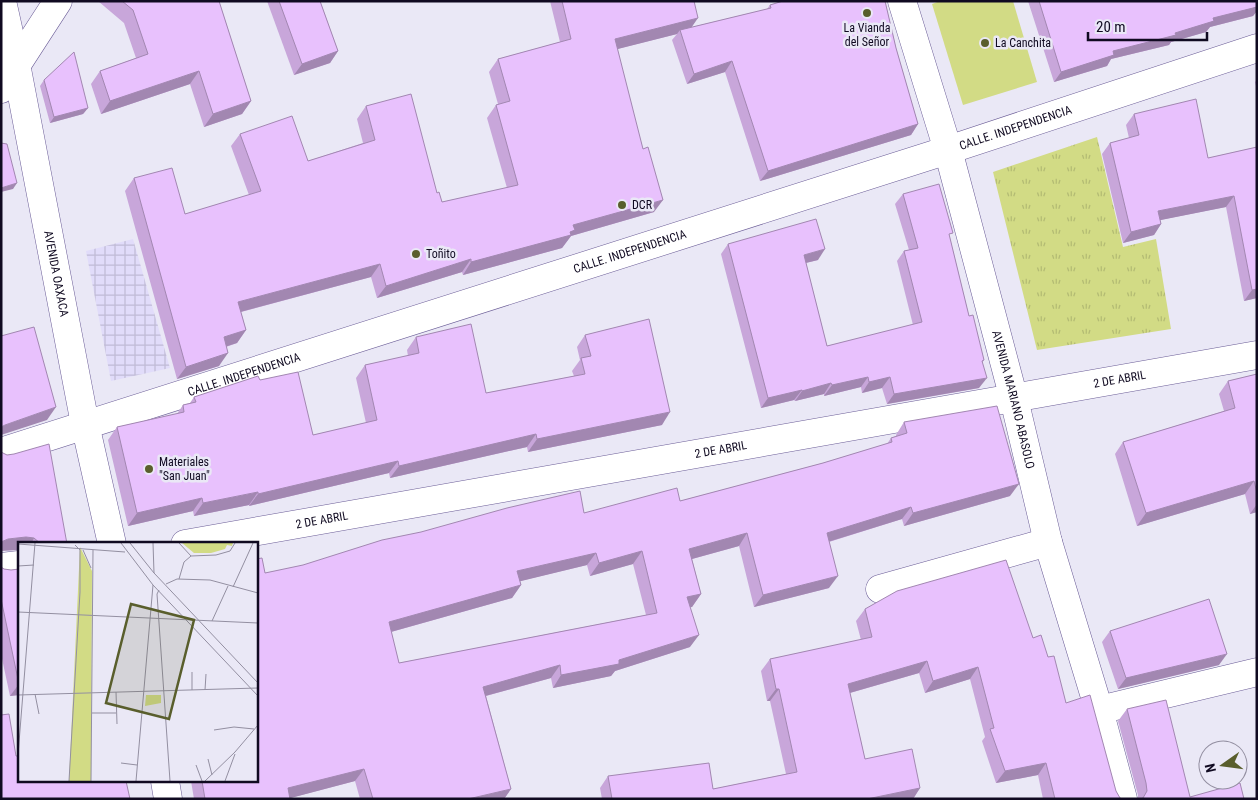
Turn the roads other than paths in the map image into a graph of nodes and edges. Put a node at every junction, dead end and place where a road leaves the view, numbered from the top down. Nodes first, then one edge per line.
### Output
1 (2, 1) edge
2 (58, 1) edge
3 (902, 1) edge
4 (1257, 48) edge
5 (16, 64) junction
6 (1, 89) edge
7 (948, 150) junction
8 (1257, 355) edge
9 (1014, 399) junction
10 (85, 424) junction
11 (1, 452) edge
12 (112, 542) edge
13 (196, 542) edge
14 (1048, 542) junction
15 (18, 565) edge
16 (1, 567) edge
17 (880, 589) dead end
18 (1257, 672) edge
19 (1099, 710) junction
20 (165, 782) edge
21 (168, 799) edge
22 (1123, 799) edge

1 - 5 street, AVENIDA OAXACA
2 - 5 street
3 - 7 street, AVENIDA MARIANO ABASOLO
4 - 7 street, CALLE. INDEPENDENCIA
5 - 6 street
5 - 10 street, AVENIDA OAXACA
7 - 9 street, AVENIDA MARIANO ABASOLO
7 - 10 street, CALLE. INDEPENDENCIA
8 - 9 street, 2 DE ABRIL
9 - 13 street, 2 DE ABRIL
9 - 14 street, AVENIDA MARIANO ABASOLO
10 - 11 street, CALLE. INDEPENDENCIA
10 - 12 street, AVENIDA OAXACA
14 - 17 street
14 - 19 street, AVENIDA MARIANO ABASOLO
15 - 16 street
18 - 19 street
19 - 22 street, AVENIDA MARIANO ABASOLO
20 - 21 street

